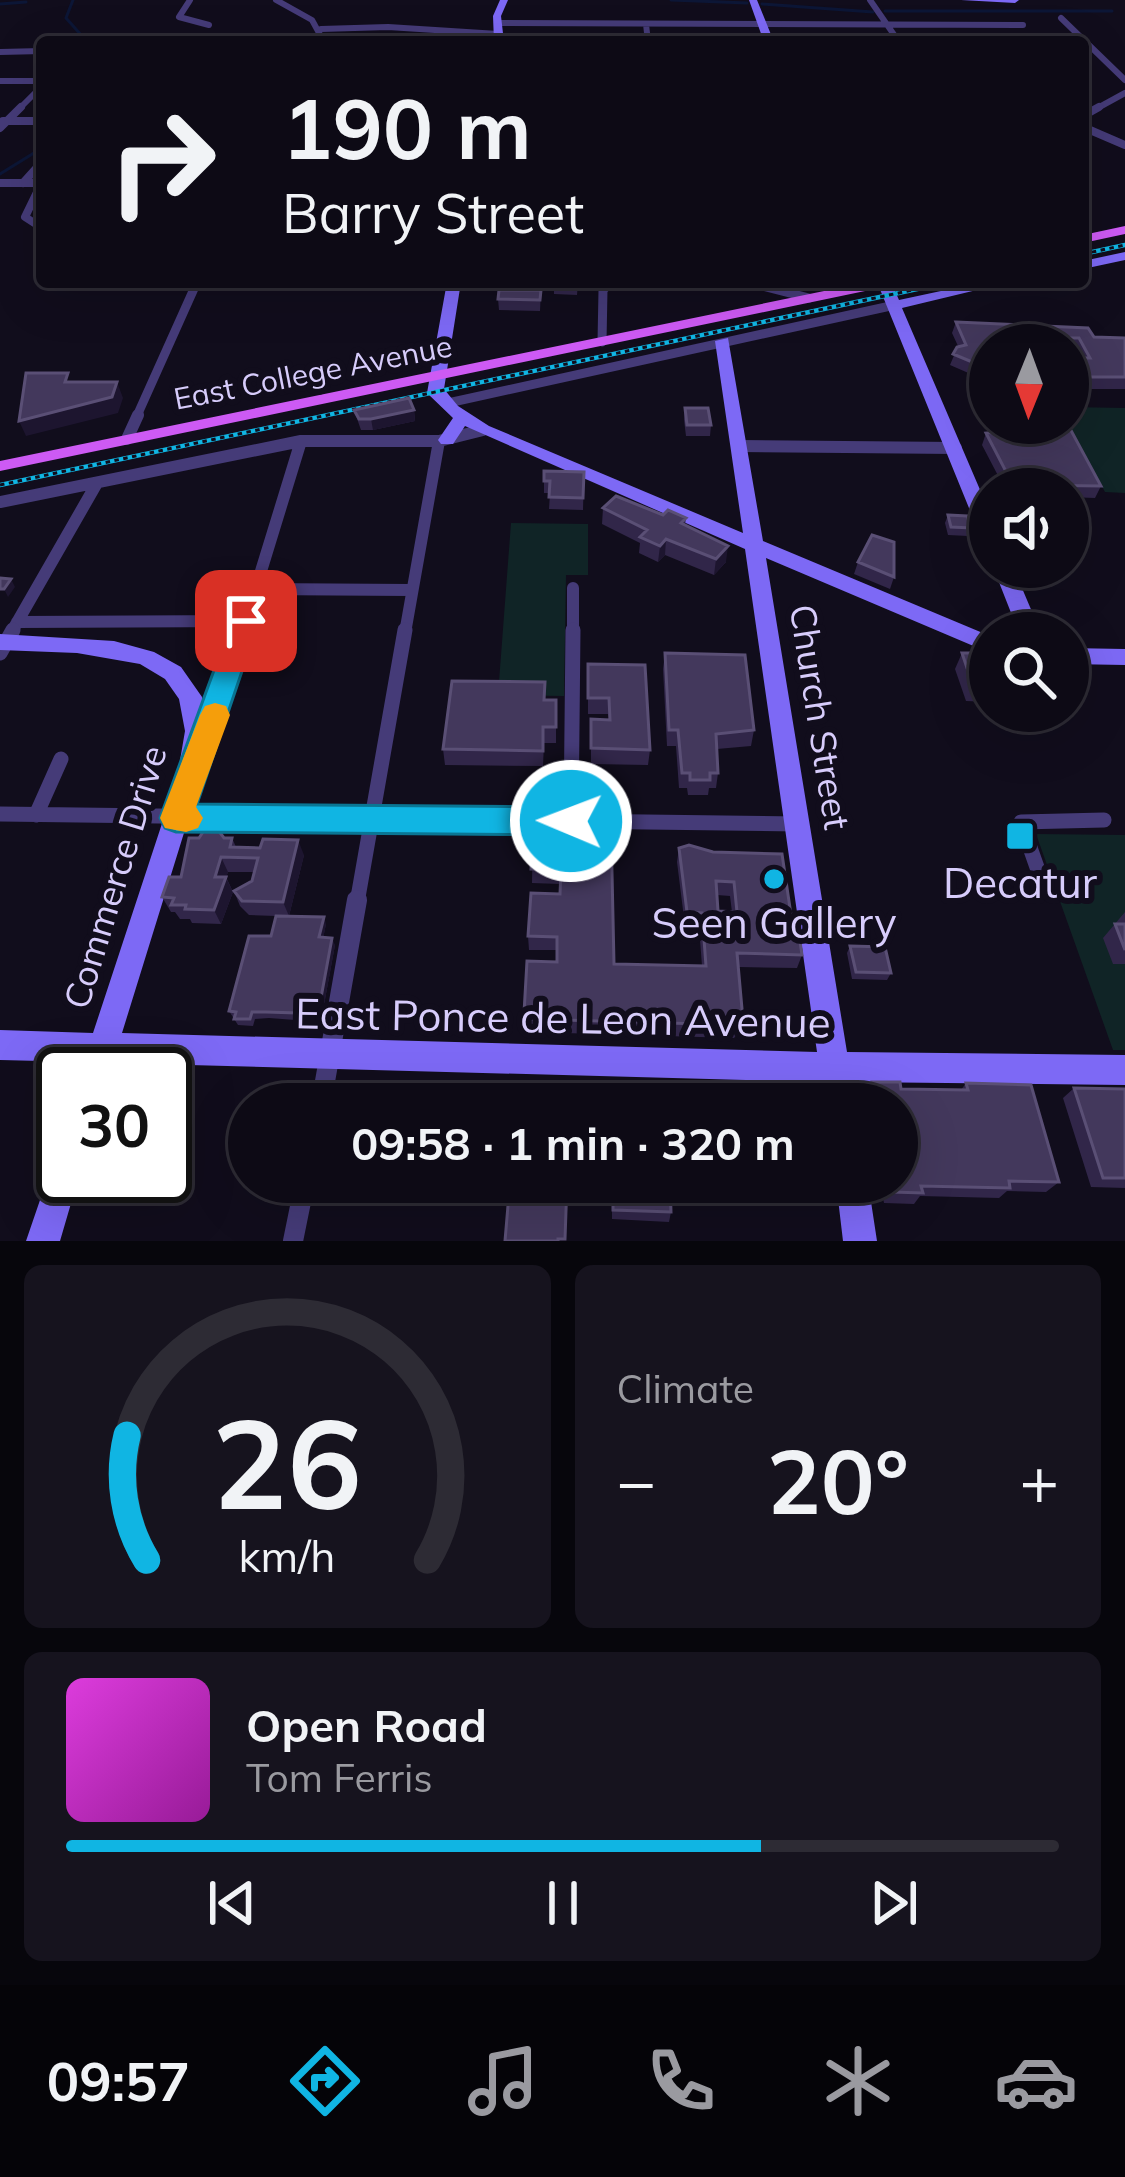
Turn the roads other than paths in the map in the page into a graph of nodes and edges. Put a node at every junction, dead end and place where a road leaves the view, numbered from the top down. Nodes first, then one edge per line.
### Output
1 (190, 0) edge
2 (276, 0) edge
3 (504, 0) edge
4 (753, 0) edge
5 (871, 0) edge
6 (964, 0) edge
7 (1016, 0) edge
8 (1061, 18) dead end
9 (646, 24) junction
10 (208, 25) dead end
11 (763, 25) junction
12 (888, 25) junction
13 (979, 26) junction
14 (1023, 26) dead end
15 (321, 28) junction
16 (498, 33) edge
17 (323, 36) edge
18 (647, 36) edge
19 (767, 36) edge
20 (894, 36) edge
21 (997, 36) edge
22 (1080, 36) edge
23 (1089, 45) edge
24 (36, 51) edge
25 (0, 52) edge
26 (1125, 80) edge
27 (0, 81) edge
28 (36, 83) edge
29 (36, 89) edge
30 (1125, 93) edge
31 (1089, 113) edge
32 (36, 121) edge
33 (2, 124) edge
34 (1089, 130) edge
35 (1125, 145) edge
36 (36, 169) edge
37 (36, 182) edge
38 (0, 183) edge
39 (23, 183) junction
40 (36, 194) edge
41 (36, 224) edge
42 (1125, 230) edge
43 (1089, 238) edge
44 (1125, 256) edge
45 (1089, 264) edge
46 (194, 288) edge
47 (454, 288) edge
48 (606, 288) edge
49 (770, 288) edge
50 (889, 289) edge
51 (809, 298) junction
52 (723, 341) junction
53 (602, 342) junction
54 (447, 400) junction
55 (481, 429) junction
56 (127, 439) junction
57 (443, 440) junction
58 (301, 441) junction
59 (739, 446) junction
60 (956, 448) junction
61 (0, 466) edge
62 (969, 481) edge
63 (97, 483) junction
64 (0, 502) edge
65 (754, 546) junction
66 (816, 572) junction
67 (573, 588) dead end
68 (760, 588) junction
69 (256, 589) junction
70 (411, 590) junction
71 (246, 621) junction
72 (969, 636) edge
73 (6, 640) edge
74 (1089, 656) edge
75 (1125, 657) edge
76 (61, 759) dead end
77 (189, 778) junction
78 (0, 814) edge
79 (36, 815) junction
80 (176, 818) junction
81 (373, 820) junction
82 (1104, 820) dead end
83 (571, 821) junction
84 (798, 824) junction
85 (1045, 890) dead end
86 (0, 1045) edge
87 (103, 1047) edge
88 (36, 1051) edge
89 (331, 1055) junction
90 (192, 1059) edge
91 (836, 1068) junction
92 (1125, 1070) edge
93 (325, 1083) edge
94 (838, 1083) edge
95 (55, 1203) edge
96 (300, 1203) edge
97 (855, 1203) edge
98 (44, 1241) edge
99 (292, 1241) edge
100 (860, 1241) edge

1 - 10 street
2 - 15 street
3 - 16 street
4 - 11 street
5 - 12 street
6 - 7 street
8 - 22 street
9 - 11 street
9 - 16 street
9 - 18 street
11 - 12 street
11 - 19 street
12 - 13 street
12 - 20 street
13 - 14 street
13 - 21 street
15 - 16 street
15 - 17 street
23 - 26 street
24 - 25 street
27 - 28 street
29 - 33 street
30 - 31 street
32 - 33 street
34 - 35 street
36 - 39 street
37 - 39 street
38 - 39 street
40 - 41 street
42 - 43 main road
44 - 45 street
46 - 56 street
47 - 54 street
48 - 53 street
49 - 51 street
50 - 51 main road, East College Avenue
50 - 52 street
50 - 60 street
51 - 53 main road, East College Avenue
52 - 54 street
52 - 59 street, Church Street
53 - 54 main road, East College Avenue
54 - 55 street
54 - 56 main road, East College Avenue
54 - 57 street
55 - 57 street
55 - 65 street
56 - 61 main road, East College Avenue
57 - 58 street
57 - 70 street
58 - 63 street
58 - 69 street
59 - 60 street
59 - 65 street, Church Street
60 - 62 street
63 - 64 street
63 - 73 street
65 - 66 street
65 - 68 street, Church Street
66 - 68 street
66 - 72 street
67 - 83 street
68 - 84 street, Church Street
69 - 70 street
69 - 71 street
70 - 81 street
71 - 73 street
71 - 77 street
73 - 77 street, Commerce Drive
74 - 75 street
76 - 79 street
77 - 80 street, Commerce Drive
78 - 79 street
79 - 80 street
80 - 81 street
80 - 87 street, Commerce Drive
81 - 83 street
81 - 89 street
82 - 85 street
83 - 84 street
84 - 91 street, Church Street
86 - 88 street, East Ponce de Leon Avenue
89 - 90 street, East Ponce de Leon Avenue
89 - 91 street, East Ponce de Leon Avenue
89 - 93 street
91 - 92 street, East Ponce de Leon Avenue
91 - 94 street, Church Street
95 - 98 street
96 - 99 street
97 - 100 street

